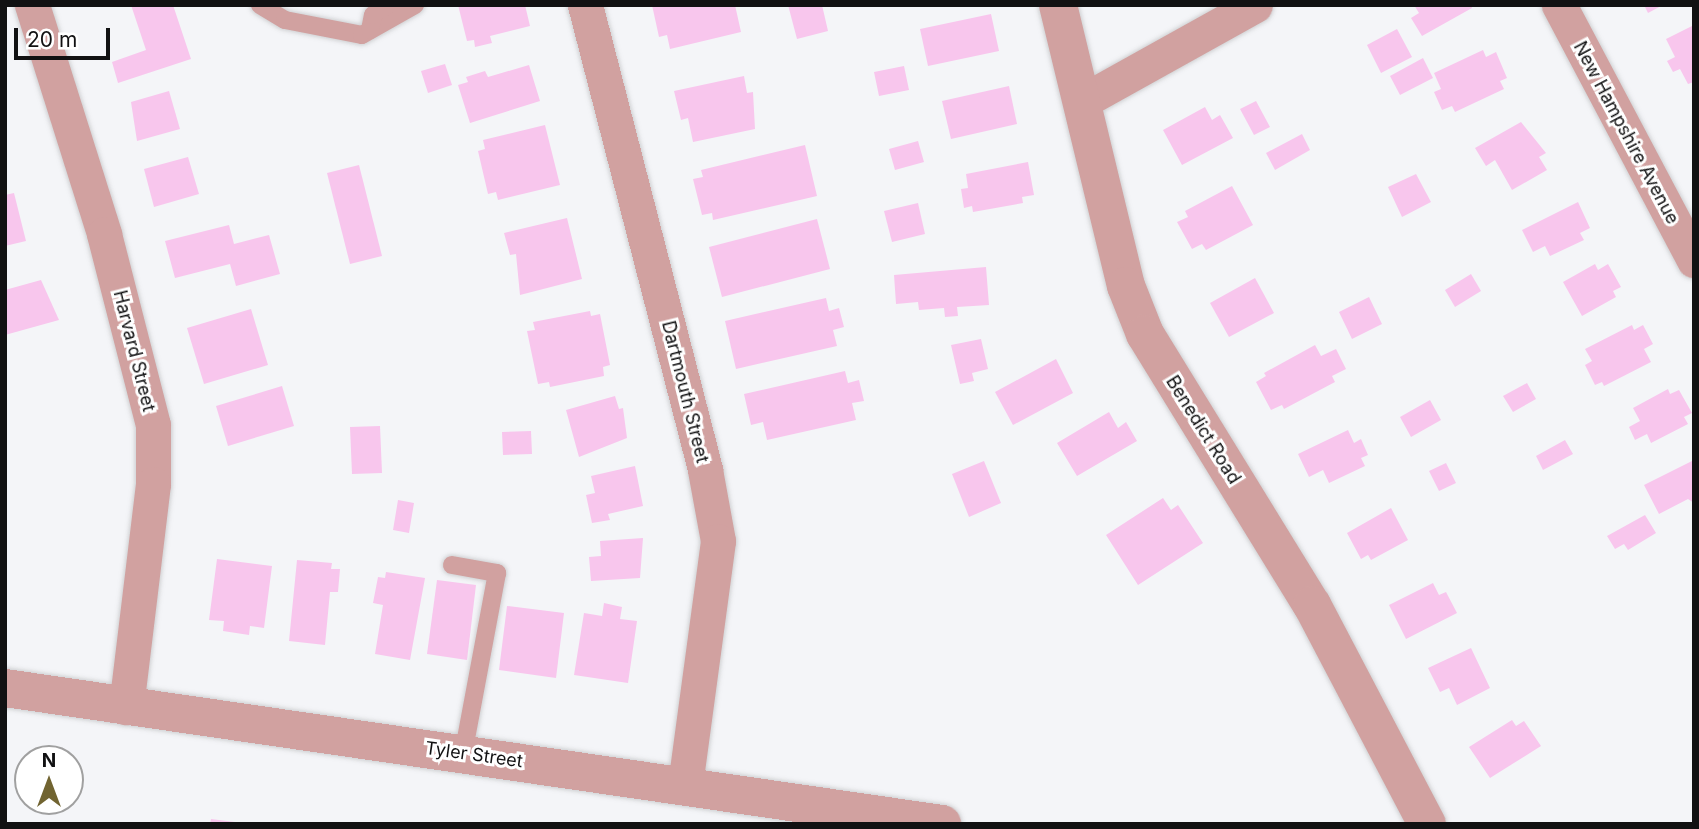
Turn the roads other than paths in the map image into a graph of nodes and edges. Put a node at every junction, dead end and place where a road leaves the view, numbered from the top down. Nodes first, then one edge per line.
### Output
1 (32, 5) edge
2 (260, 5) edge
3 (387, 5) edge
4 (415, 5) edge
5 (585, 5) edge
6 (1058, 5) edge
7 (1255, 5) edge
8 (1559, 5) edge
9 (370, 30) junction
10 (1081, 102) junction
11 (1694, 260) edge
12 (452, 565) dead end
13 (5, 688) edge
14 (125, 707) junction
15 (463, 754) junction
16 (685, 785) junction
17 (942, 824) edge
18 (1427, 824) edge

1 - 14 street, Harvard Street
2 - 9 lane
3 - 9 lane
4 - 9 lane
5 - 16 street, Dartmouth Street
6 - 10 street, Benedict Road
7 - 10 street
8 - 11 street, New Hampshire Avenue
10 - 18 street, Benedict Road
12 - 15 lane
13 - 14 street, Tyler Street
14 - 15 street, Tyler Street
15 - 16 street, Tyler Street
16 - 17 street, Tyler Street

